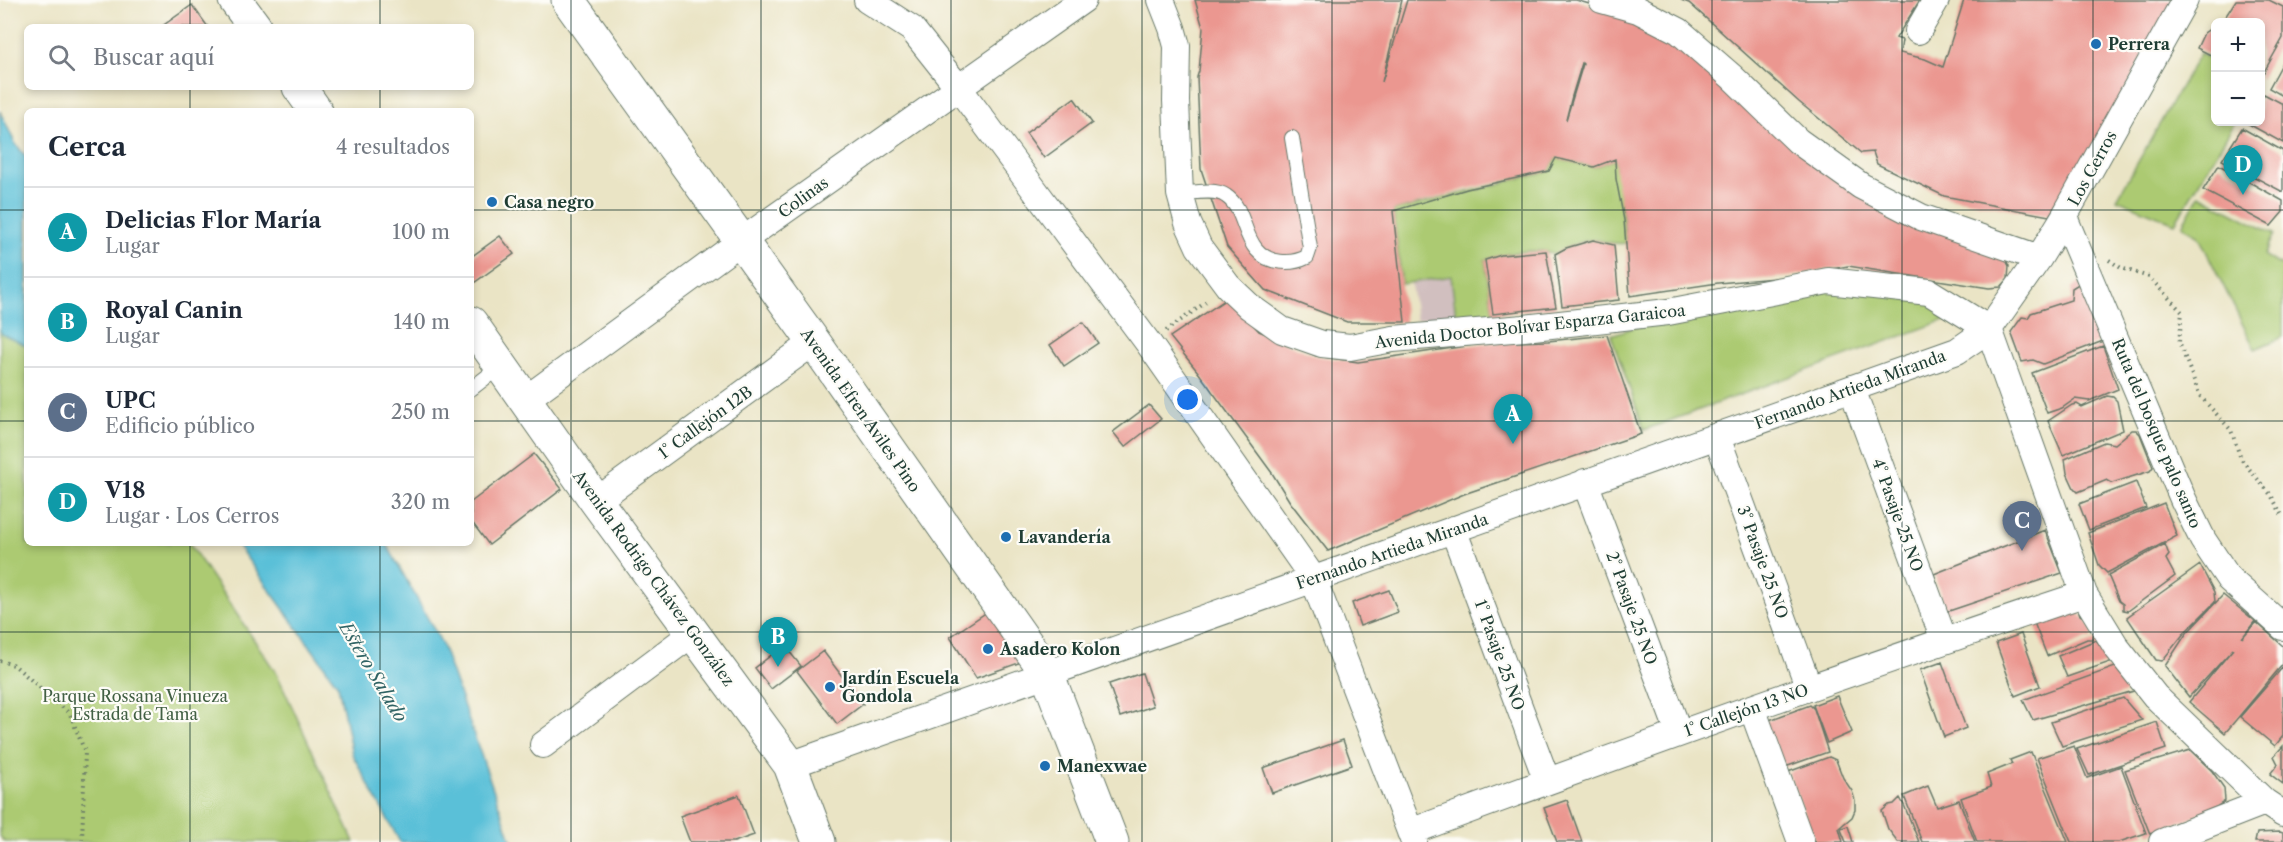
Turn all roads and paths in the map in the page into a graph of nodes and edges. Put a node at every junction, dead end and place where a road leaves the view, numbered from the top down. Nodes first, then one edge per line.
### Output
1 (235, 0) edge
2 (568, 0) edge
3 (867, 0) edge
4 (1083, 0) edge
5 (1161, 0) edge
6 (1602, 0) edge
7 (1936, 0) edge
8 (2185, 0) edge
9 (253, 24) edge
10 (1918, 31) dead end
11 (958, 87) junction
12 (301, 90) edge
13 (314, 108) edge
14 (1292, 138) dead end
15 (1180, 194) junction
16 (2064, 217) junction
17 (740, 242) junction
18 (2102, 254) dead end
19 (2039, 258) junction
20 (1228, 286) junction
21 (474, 327) edge
22 (1989, 329) junction
23 (814, 342) junction
24 (1149, 344) junction
25 (502, 365) junction
26 (474, 387) edge
27 (1852, 389) junction
28 (526, 399) junction
29 (1717, 437) junction
30 (1585, 482) junction
31 (596, 501) junction
32 (2283, 517) edge
33 (1453, 530) junction
34 (1313, 578) junction
35 (2084, 594) junction
36 (2283, 627) edge
37 (693, 633) junction
38 (1944, 640) junction
39 (0, 661) edge
40 (1047, 673) junction
41 (1809, 688) junction
42 (1752, 708) junction
43 (1679, 734) junction
44 (543, 745) dead end
45 (790, 765) junction
46 (1547, 781) junction
47 (2274, 808) edge
48 (1412, 837) edge
49 (82, 842) edge
50 (819, 842) edge
51 (1112, 842) edge
52 (1801, 842) edge
53 (2162, 842) edge

1 - 9 street
2 - 17 street, Avenida Efren Aviles Pino
3 - 11 street
4 - 11 street, Colinas
5 - 15 street, Avenida Doctor Bolívar Esparza Garaicoa
6 - 19 street
7 - 10 street
8 - 16 street, Los Cerros
11 - 17 street, Colinas
11 - 24 street
12 - 13 street
14 - 15 lane
15 - 20 street, Avenida Doctor Bolívar Esparza Garaicoa
16 - 19 street, Los Cerros
16 - 36 street, Ruta del bosque palo santo
17 - 23 street, Avenida Efren Aviles Pino
17 - 28 street, Colinas
18 - 32 path
19 - 22 street, Los Cerros
20 - 22 street, Avenida Doctor Bolívar Esparza Garaicoa
20 - 24 path
21 - 25 street, Avenida Rodrigo Chávez González
22 - 27 street, Fernando Artieda Miranda
22 - 35 street
23 - 31 street, 1° Callejón 12B
23 - 40 street, Avenida Efren Aviles Pino
24 - 34 street
25 - 26 lane
25 - 28 street, Avenida Rodrigo Chávez González
27 - 29 street, Fernando Artieda Miranda
27 - 38 street, 4° Pasaje 25 NO
28 - 31 street, Avenida Rodrigo Chávez González
29 - 30 street, Fernando Artieda Miranda
29 - 41 street, 3° Pasaje 25 NO
30 - 33 street, Fernando Artieda Miranda
30 - 43 street, 2° Pasaje 25 NO
31 - 37 street, Avenida Rodrigo Chávez González
33 - 34 street, Fernando Artieda Miranda
33 - 46 street, 1° Pasaje 25 NO
34 - 40 street, Fernando Artieda Miranda
34 - 48 street
35 - 38 street, 1° Callejón 13 NO
35 - 47 street
37 - 44 street
37 - 45 street, Avenida Rodrigo Chávez González
38 - 41 street, 1° Callejón 13 NO
39 - 49 path
40 - 45 street, Fernando Artieda Miranda
40 - 51 street, Avenida Efren Aviles Pino
41 - 42 street, 1° Callejón 13 NO
42 - 43 street, 1° Callejón 13 NO
42 - 52 street
43 - 46 street, 1° Callejón 13 NO
45 - 50 street, Avenida Rodrigo Chávez González
46 - 48 street, 1° Callejón 13 NO
47 - 53 street

